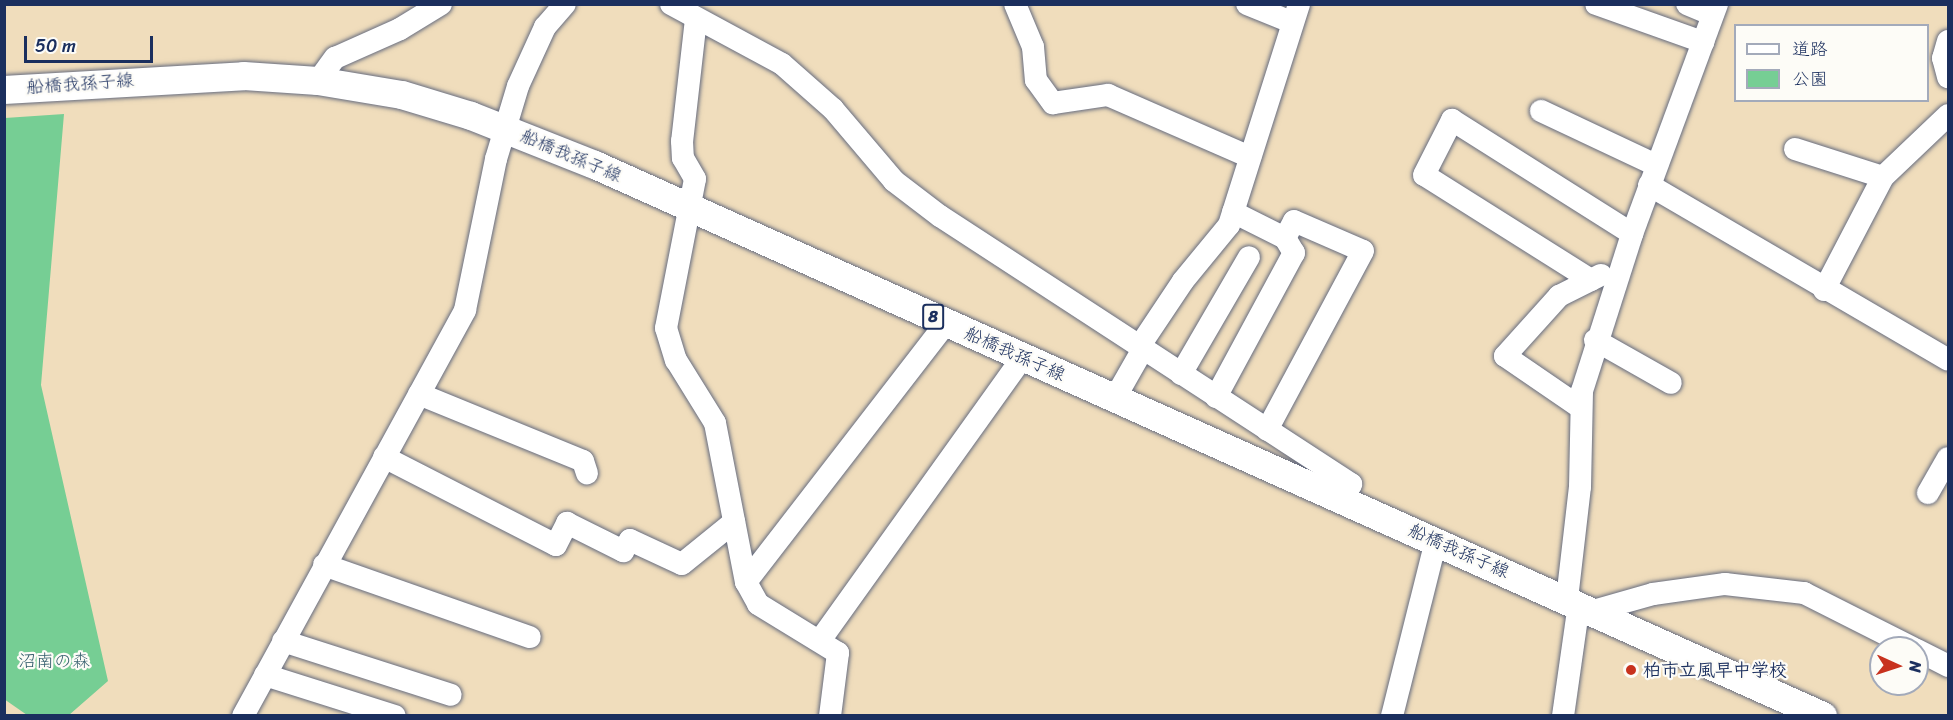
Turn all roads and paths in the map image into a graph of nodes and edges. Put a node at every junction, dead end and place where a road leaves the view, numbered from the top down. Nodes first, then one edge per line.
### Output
1 (441, 4) edge
2 (565, 4) edge
3 (671, 4) edge
4 (1015, 4) edge
5 (1247, 4) edge
6 (1596, 4) edge
7 (1687, 4) edge
8 (1715, 10) edge
9 (1295, 13) edge
10 (696, 19) junction
11 (1948, 41) edge
12 (1703, 42) junction
13 (1948, 77) edge
14 (318, 81) junction
15 (4, 90) edge
16 (1541, 111) dead end
17 (1948, 115) edge
18 (504, 128) junction
19 (1796, 149) dead end
20 (1250, 157) junction
21 (1652, 175) junction
22 (1883, 177) junction
23 (689, 207) junction
24 (1233, 212) junction
25 (1632, 234) junction
26 (1285, 238) junction
27 (1249, 257) dead end
28 (1621, 264) junction
29 (1592, 279) junction
30 (1824, 290) junction
31 (946, 323) junction
32 (1595, 340) junction
33 (1141, 348) junction
34 (1023, 357) junction
35 (1948, 360) edge
36 (1180, 374) junction
37 (1671, 383) dead end
38 (419, 394) junction
39 (1216, 397) junction
40 (1115, 398) junction
41 (1581, 408) junction
42 (1267, 430) junction
43 (384, 457) junction
44 (1948, 458) edge
45 (588, 473) dead end
46 (1928, 493) dead end
47 (1343, 500) junction
48 (734, 522) junction
49 (1436, 541) junction
50 (324, 565) junction
51 (746, 582) junction
52 (1580, 605) junction
53 (1889, 636) edge
54 (530, 637) dead end
55 (821, 639) junction
56 (283, 641) junction
57 (1929, 656) edge
58 (1948, 666) edge
59 (265, 675) junction
60 (451, 694) dead end
61 (243, 716) edge
62 (395, 716) edge
63 (830, 716) edge
64 (1392, 716) edge
65 (1563, 716) edge
66 (1823, 716) edge

1 - 14 street
2 - 18 street
3 - 10 street
4 - 20 street
5 - 9 street
6 - 12 street
7 - 8 street
8 - 12 street
9 - 20 street
10 - 23 street
10 - 33 street
11 - 13 street
12 - 21 street
14 - 15 main road, 船橋我孫子線 / 8
14 - 18 main road, 船橋我孫子線 / 8
16 - 21 street
17 - 22 street
18 - 23 main road, 船橋我孫子線 / 8
18 - 38 street
19 - 22 street
20 - 24 street
21 - 25 street
21 - 30 street
22 - 30 street
23 - 31 main road, 船橋我孫子線 / 8
23 - 48 street
24 - 26 street
24 - 33 street
25 - 28 street
25 - 29 street
26 - 39 street
26 - 42 street
27 - 36 street
28 - 29 street
28 - 32 street
29 - 41 street
30 - 35 street
31 - 34 main road, 船橋我孫子線 / 8
31 - 51 street
32 - 37 street
32 - 41 street
33 - 36 street
33 - 40 street
34 - 40 main road, 船橋我孫子線 / 8
34 - 55 street
36 - 39 street
38 - 43 street
38 - 45 street
39 - 42 street
40 - 47 main road, 船橋我孫子線 / 8
41 - 52 street
42 - 47 street
43 - 48 street
43 - 50 street
44 - 46 street
47 - 49 main road, 船橋我孫子線 / 8
48 - 51 street
49 - 52 main road, 船橋我孫子線 / 8
49 - 64 street
50 - 54 street
50 - 56 street
51 - 55 street
52 - 53 street
52 - 65 street
52 - 66 main road, 船橋我孫子線 / 8
55 - 63 street
56 - 59 street
56 - 60 street
57 - 58 street
59 - 61 street
59 - 62 street

